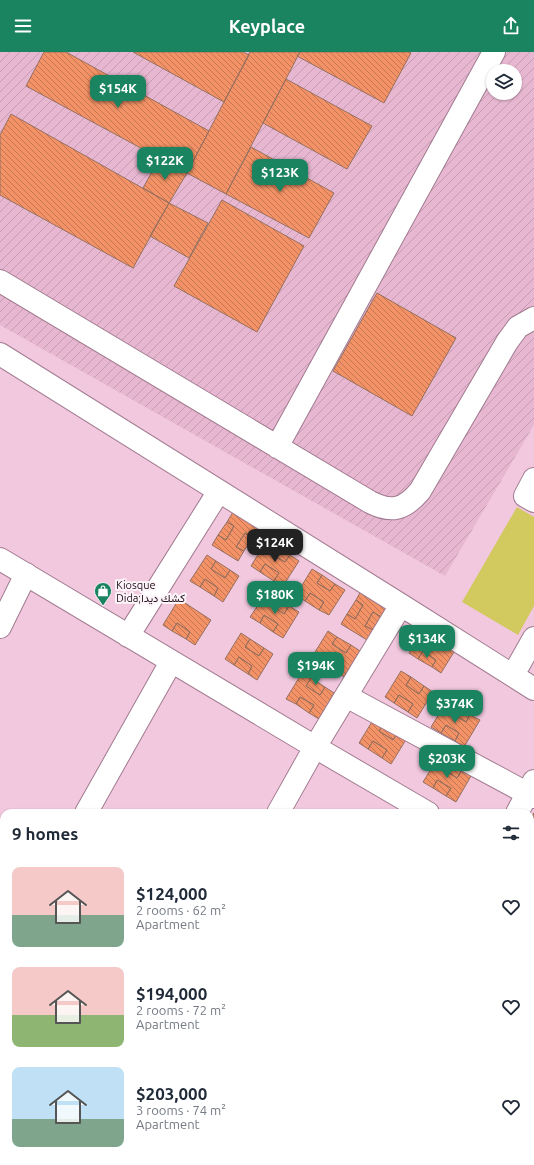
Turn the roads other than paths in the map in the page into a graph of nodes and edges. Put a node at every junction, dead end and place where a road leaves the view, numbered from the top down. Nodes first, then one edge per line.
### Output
1 (494, 52) edge
2 (0, 281) edge
3 (534, 318) edge
4 (1, 358) edge
5 (278, 447) junction
6 (218, 491) junction
7 (0, 559) edge
8 (26, 574) junction
9 (401, 605) junction
10 (0, 627) edge
11 (128, 636) junction
12 (534, 638) edge
13 (171, 662) junction
14 (513, 675) junction
15 (534, 689) edge
16 (346, 696) junction
17 (314, 747) junction
18 (532, 790) edge
19 (88, 809) edge
20 (280, 809) edge
21 (421, 809) edge
22 (520, 809) edge

1 - 5 street
2 - 5 street
3 - 5 street
4 - 6 street
6 - 9 street
6 - 11 street
7 - 8 street
8 - 10 street
8 - 11 street
9 - 14 street
9 - 16 street
11 - 13 street
12 - 14 street
13 - 17 street
13 - 19 street
14 - 15 street
16 - 17 street
16 - 18 street
17 - 20 street
17 - 21 street
18 - 22 street

